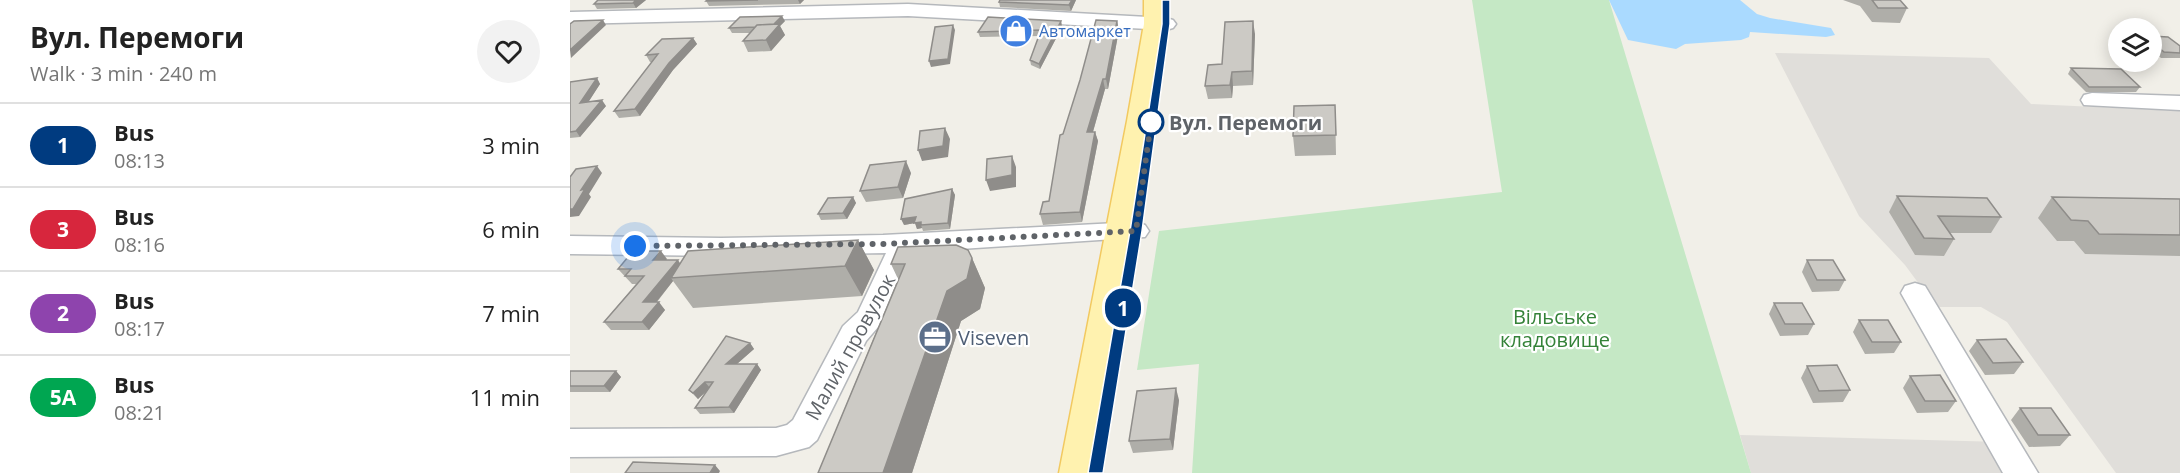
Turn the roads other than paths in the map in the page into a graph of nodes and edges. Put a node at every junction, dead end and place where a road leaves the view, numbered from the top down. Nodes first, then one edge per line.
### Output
1 (911, 5) edge
2 (1161, 12) edge
3 (570, 18) edge
4 (2092, 100) dead end
5 (2180, 103) edge
6 (1130, 232) junction
7 (904, 243) junction
8 (570, 245) edge
9 (1915, 293) dead end
10 (570, 442) edge
11 (1080, 473) edge
12 (1095, 473) edge
13 (2021, 473) edge

1 - 2 street
1 - 3 street
2 - 6 main road
4 - 5 street
6 - 7 street
6 - 11 main road
6 - 12 main road
7 - 8 street
7 - 10 street, Малий провулок
9 - 13 street

